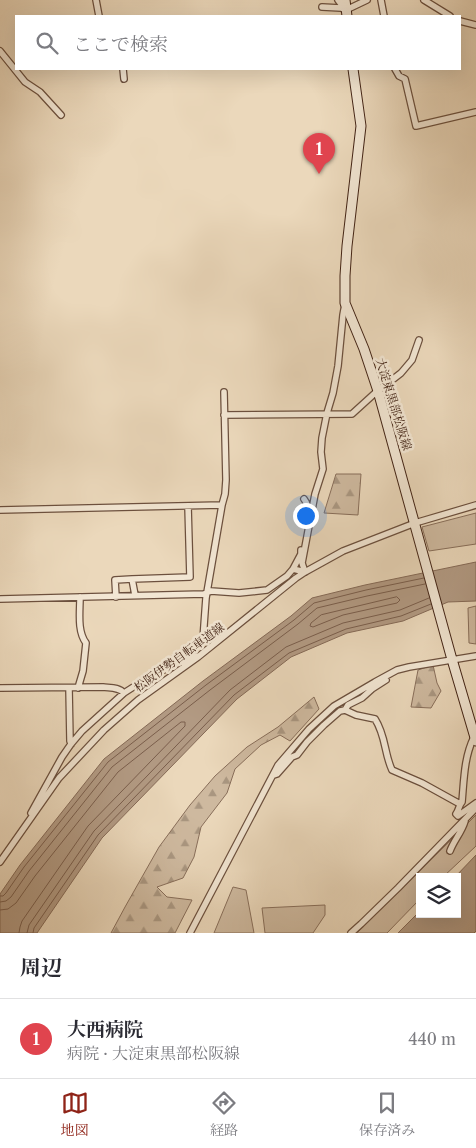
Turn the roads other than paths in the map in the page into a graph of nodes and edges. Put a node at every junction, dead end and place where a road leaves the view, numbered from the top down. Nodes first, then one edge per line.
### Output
1 (96, 0) edge
2 (338, 0) edge
3 (345, 0) edge
4 (367, 0) edge
5 (381, 0) edge
6 (424, 0) edge
7 (322, 7) dead end
8 (347, 13) edge
9 (99, 15) edge
10 (384, 15) edge
11 (448, 15) edge
12 (461, 21) edge
13 (476, 26) edge
14 (0, 51) edge
15 (15, 70) edge
16 (15, 70) edge
17 (123, 70) edge
18 (353, 70) edge
19 (396, 70) edge
20 (124, 79) dead end
21 (476, 112) edge
22 (61, 115) dead end
23 (346, 303) junction
24 (419, 340) dead end
25 (378, 391) junction
26 (224, 392) dead end
27 (327, 413) junction
28 (224, 415) junction
29 (304, 499) dead end
30 (222, 505) junction
31 (476, 505) edge
32 (188, 506) junction
33 (0, 510) edge
34 (309, 520) junction
35 (415, 525) junction
36 (293, 569) junction
37 (305, 572) junction
38 (132, 580) junction
39 (207, 593) junction
40 (135, 595) junction
41 (80, 597) junction
42 (116, 597) junction
43 (0, 599) edge
44 (476, 656) edge
45 (198, 657) junction
46 (452, 658) junction
47 (392, 674) junction
48 (152, 675) junction
49 (0, 688) edge
50 (69, 688) junction
51 (78, 688) junction
52 (124, 694) junction
53 (345, 710) junction
54 (475, 739) edge
55 (71, 744) junction
56 (273, 775) junction
57 (476, 803) edge
58 (460, 804) junction
59 (476, 808) edge
60 (31, 817) junction
61 (465, 821) junction
62 (450, 851) dead end
63 (0, 862) edge
64 (190, 933) edge
65 (351, 933) edge

1 - 9 street
2 - 8 street
3 - 8 main road
4 - 8 street
5 - 10 street
6 - 11 street
7 - 8 street
12 - 13 street
14 - 16 street
15 - 22 street
17 - 20 street
18 - 23 main road, 大淀東黒部松阪線
19 - 21 street
23 - 25 main road, 大淀東黒部松阪線
23 - 27 street
24 - 25 street
25 - 27 street
25 - 35 main road, 大淀東黒部松阪線
26 - 28 street
27 - 28 street
27 - 34 street
28 - 30 street
29 - 34 street
30 - 32 street
30 - 39 street
31 - 35 street, 松阪伊勢自転車道線
32 - 33 street
32 - 38 street
34 - 36 street
34 - 37 street
35 - 37 street, 松阪伊勢自転車道線
35 - 46 main road, 大淀東黒部松阪線
36 - 37 street
36 - 39 street
37 - 45 street, 松阪伊勢自転車道線
38 - 40 street
38 - 42 street
39 - 40 street
39 - 48 street
40 - 42 street
41 - 42 street
41 - 43 street
41 - 51 street
44 - 46 street
45 - 48 street
45 - 60 street, 松阪伊勢自転車道線
46 - 47 street
46 - 54 main road, 大淀東黒部松阪線
47 - 53 street
47 - 56 street
48 - 52 street
49 - 50 street
50 - 51 street
50 - 55 street
51 - 52 street
52 - 55 street
53 - 56 street
53 - 58 street
54 - 58 street
55 - 60 street
56 - 64 street
57 - 58 street
59 - 61 street
60 - 63 street, 松阪伊勢自転車道線
61 - 62 street
61 - 65 street

